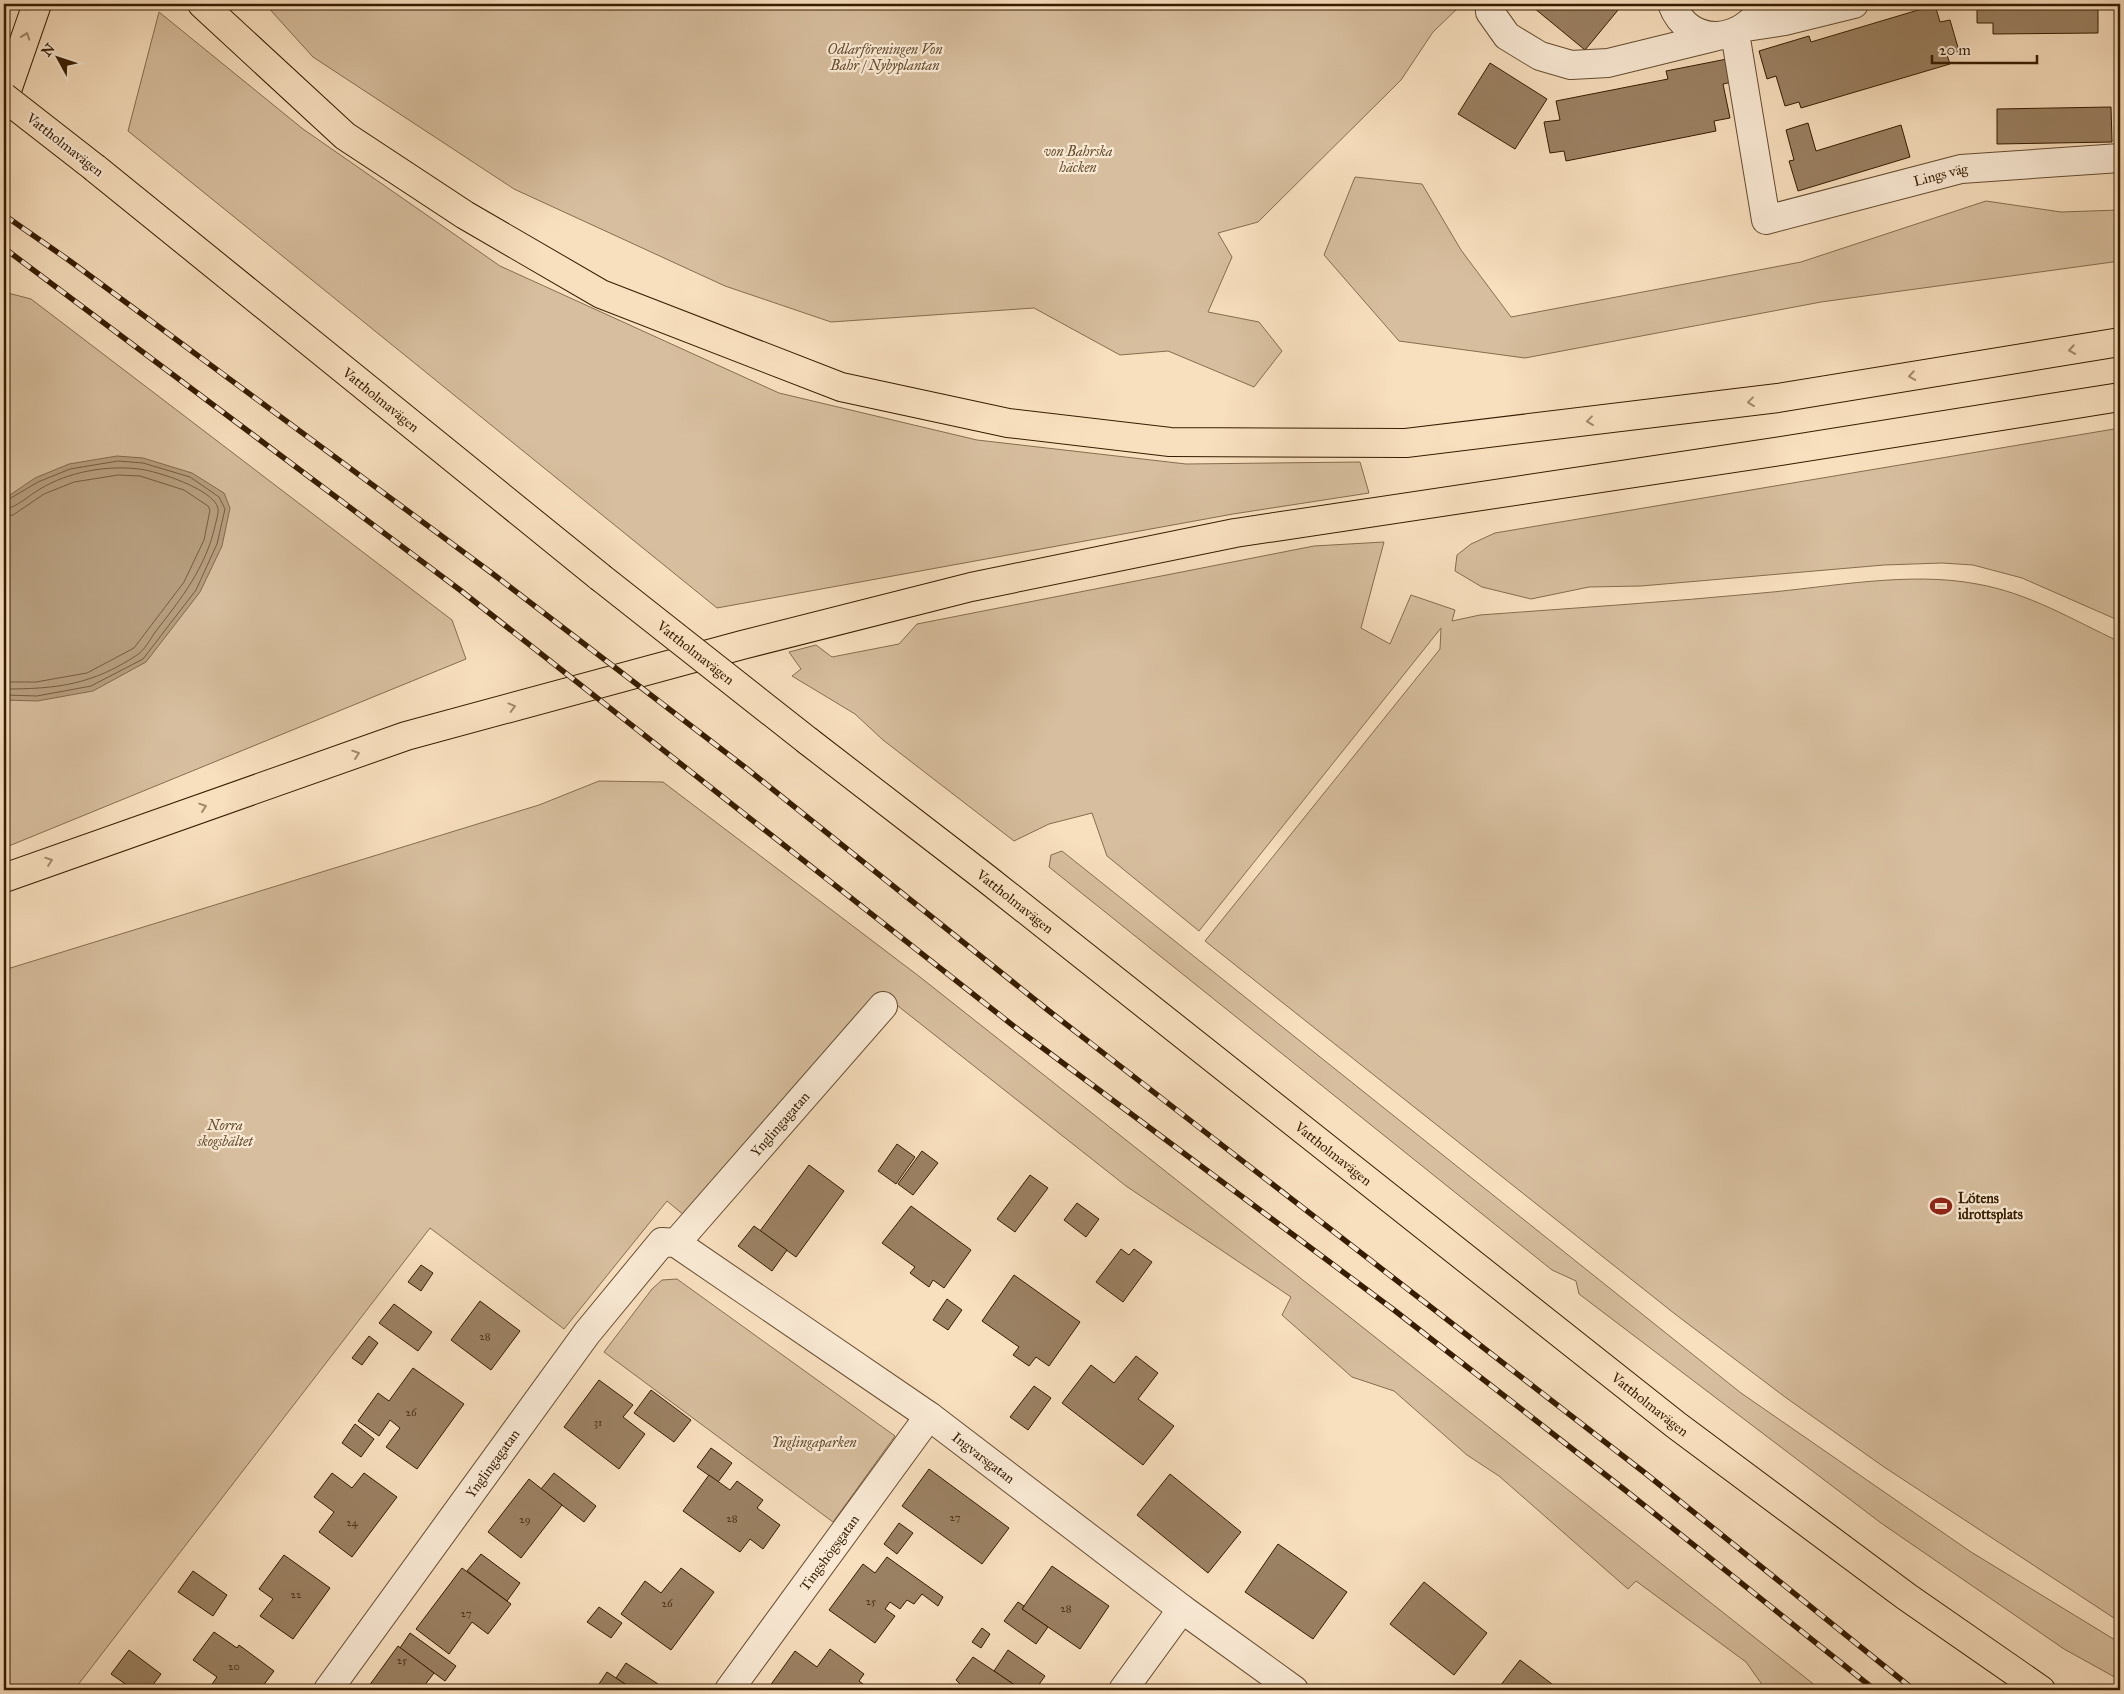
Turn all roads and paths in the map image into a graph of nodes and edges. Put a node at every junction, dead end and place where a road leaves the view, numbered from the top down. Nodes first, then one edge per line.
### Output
1 (37, 4) edge
2 (202, 4) edge
3 (1672, 4) edge
4 (1764, 4) edge
5 (1854, 4) edge
6 (1490, 12) dead end
7 (1732, 32) junction
8 (4, 98) edge
9 (2120, 158) edge
10 (2120, 342) edge
11 (2120, 397) edge
12 (4, 878) edge
13 (883, 1006) dead end
14 (669, 1242) junction
15 (929, 1416) junction
16 (1182, 1609) junction
17 (328, 1690) edge
18 (729, 1690) edge
19 (1123, 1690) edge
20 (1294, 1690) edge
21 (2041, 1690) edge

8 -> 1 main road
10 -> 2 main road
3 - 7 street
4 - 7 street
5 - 7 street
6 - 7 street
7 - 9 street, Lings väg
8 - 21 main road, Vattholmavägen, bridge
12 -> 11 main road
13 - 14 street, Ynglingagatan
14 - 15 street, Ingvarsgatan
14 - 17 street, Ynglingagatan
15 - 16 street, Ingvarsgatan
15 - 18 street, Tingshögsgatan
16 - 19 street
16 - 20 street, Ingvarsgatan

